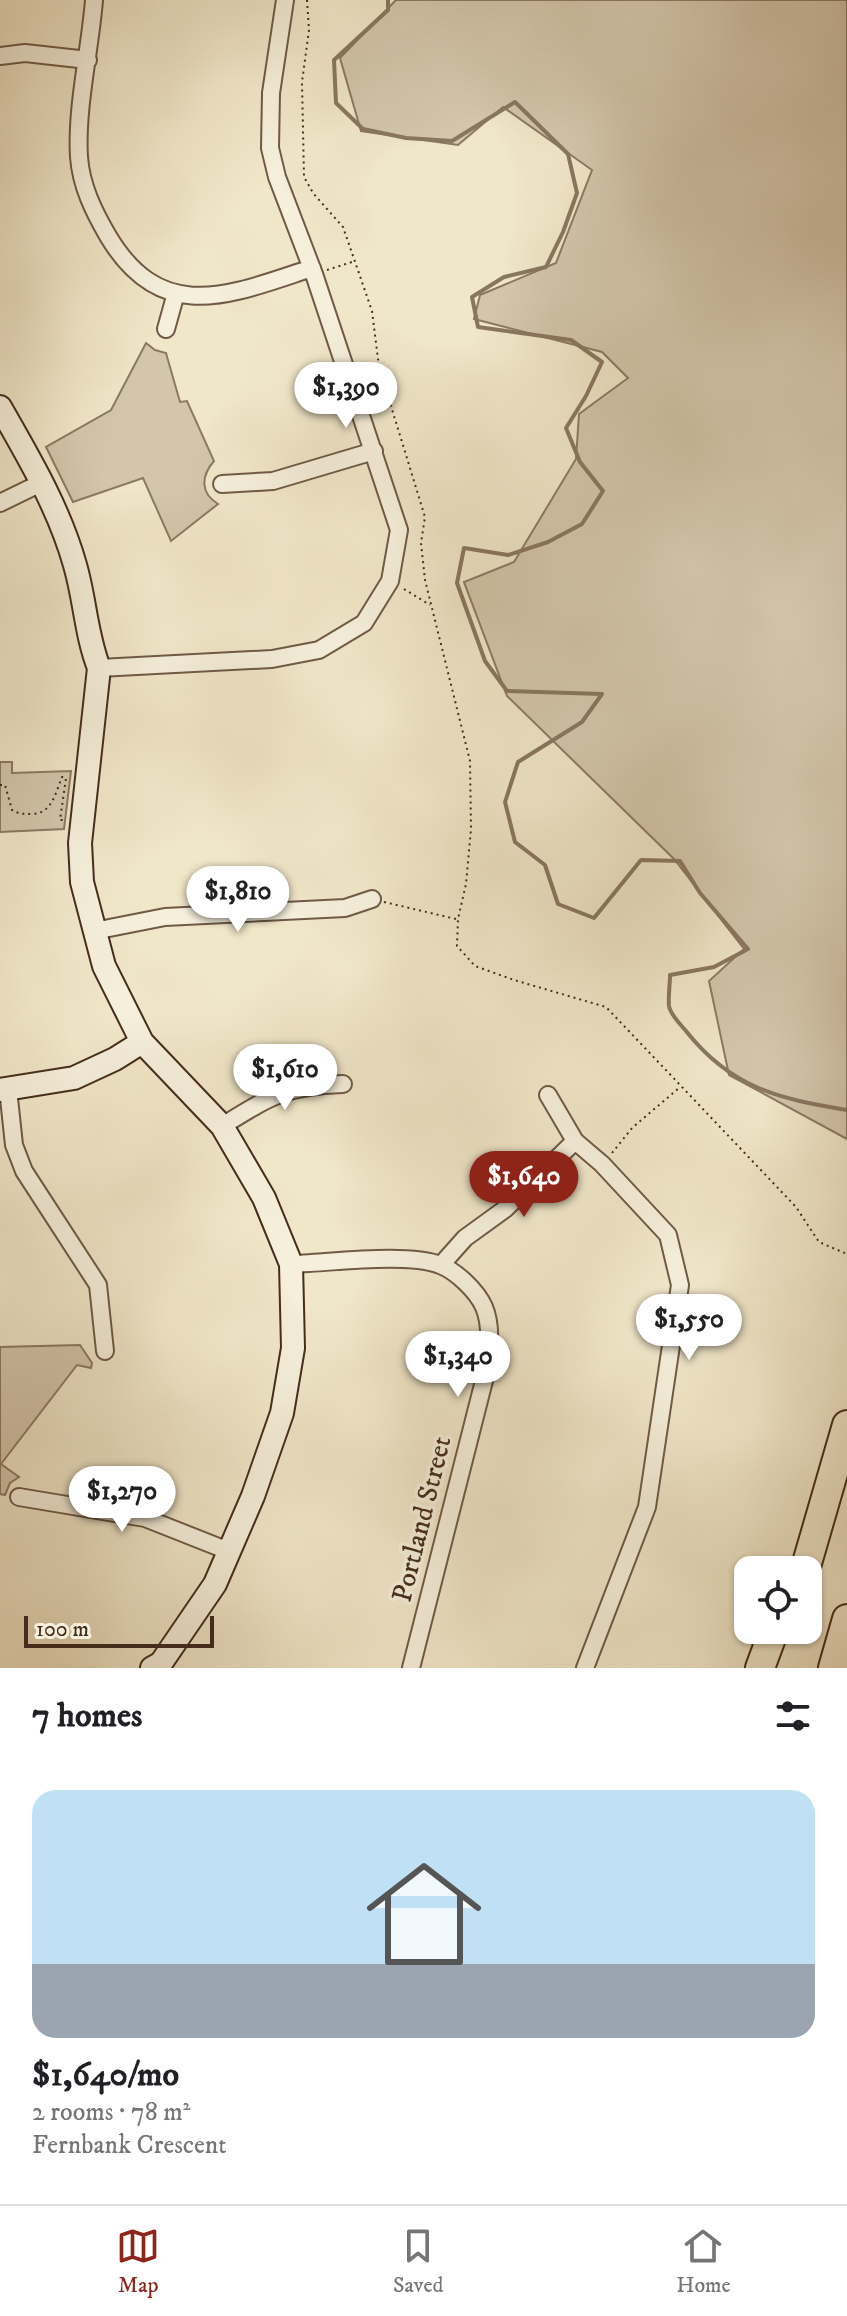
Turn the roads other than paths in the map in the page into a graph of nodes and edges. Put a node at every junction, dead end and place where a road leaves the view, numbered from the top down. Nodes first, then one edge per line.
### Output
1 (94, 0) edge
2 (285, 0) edge
3 (0, 56) edge
4 (88, 60) junction
5 (313, 271) junction
6 (176, 293) junction
7 (166, 329) dead end
8 (0, 407) edge
9 (374, 451) junction
10 (43, 482) junction
11 (222, 484) dead end
12 (0, 503) edge
13 (99, 668) junction
14 (372, 899) road end
15 (94, 931) junction
16 (142, 1042) junction
17 (343, 1084) dead end
18 (4, 1089) edge
19 (548, 1095) dead end
20 (222, 1126) junction
21 (575, 1141) junction
22 (291, 1264) junction
23 (441, 1265) junction
24 (105, 1351) dead end
25 (847, 1425) edge
26 (836, 1463) junction
27 (19, 1497) dead end
28 (231, 1552) junction
29 (801, 1556) edge
30 (809, 1556) edge
31 (847, 1619) edge
32 (769, 1644) edge
33 (787, 1644) edge
34 (160, 1666) edge
35 (411, 1668) edge
36 (585, 1668) edge
37 (760, 1668) edge
38 (781, 1668) edge
39 (833, 1668) edge

1 - 4 street
2 - 5 street
3 - 4 street
4 - 6 street
5 - 6 street
5 - 9 street
6 - 7 street
8 - 10 street
9 - 11 street
9 - 13 street
10 - 12 street
10 - 13 street
13 - 15 street
14 - 15 street
15 - 16 street
16 - 18 street
16 - 20 street
17 - 20 street
18 - 24 street
19 - 21 street
20 - 22 street
21 - 23 street
21 - 36 street
22 - 23 street
22 - 28 street
23 - 35 street, Portland Street
25 - 26 highway
26 - 29 highway
26 - 30 highway
27 - 28 street
28 - 34 street
31 - 39 highway
32 - 37 highway
33 - 38 highway

